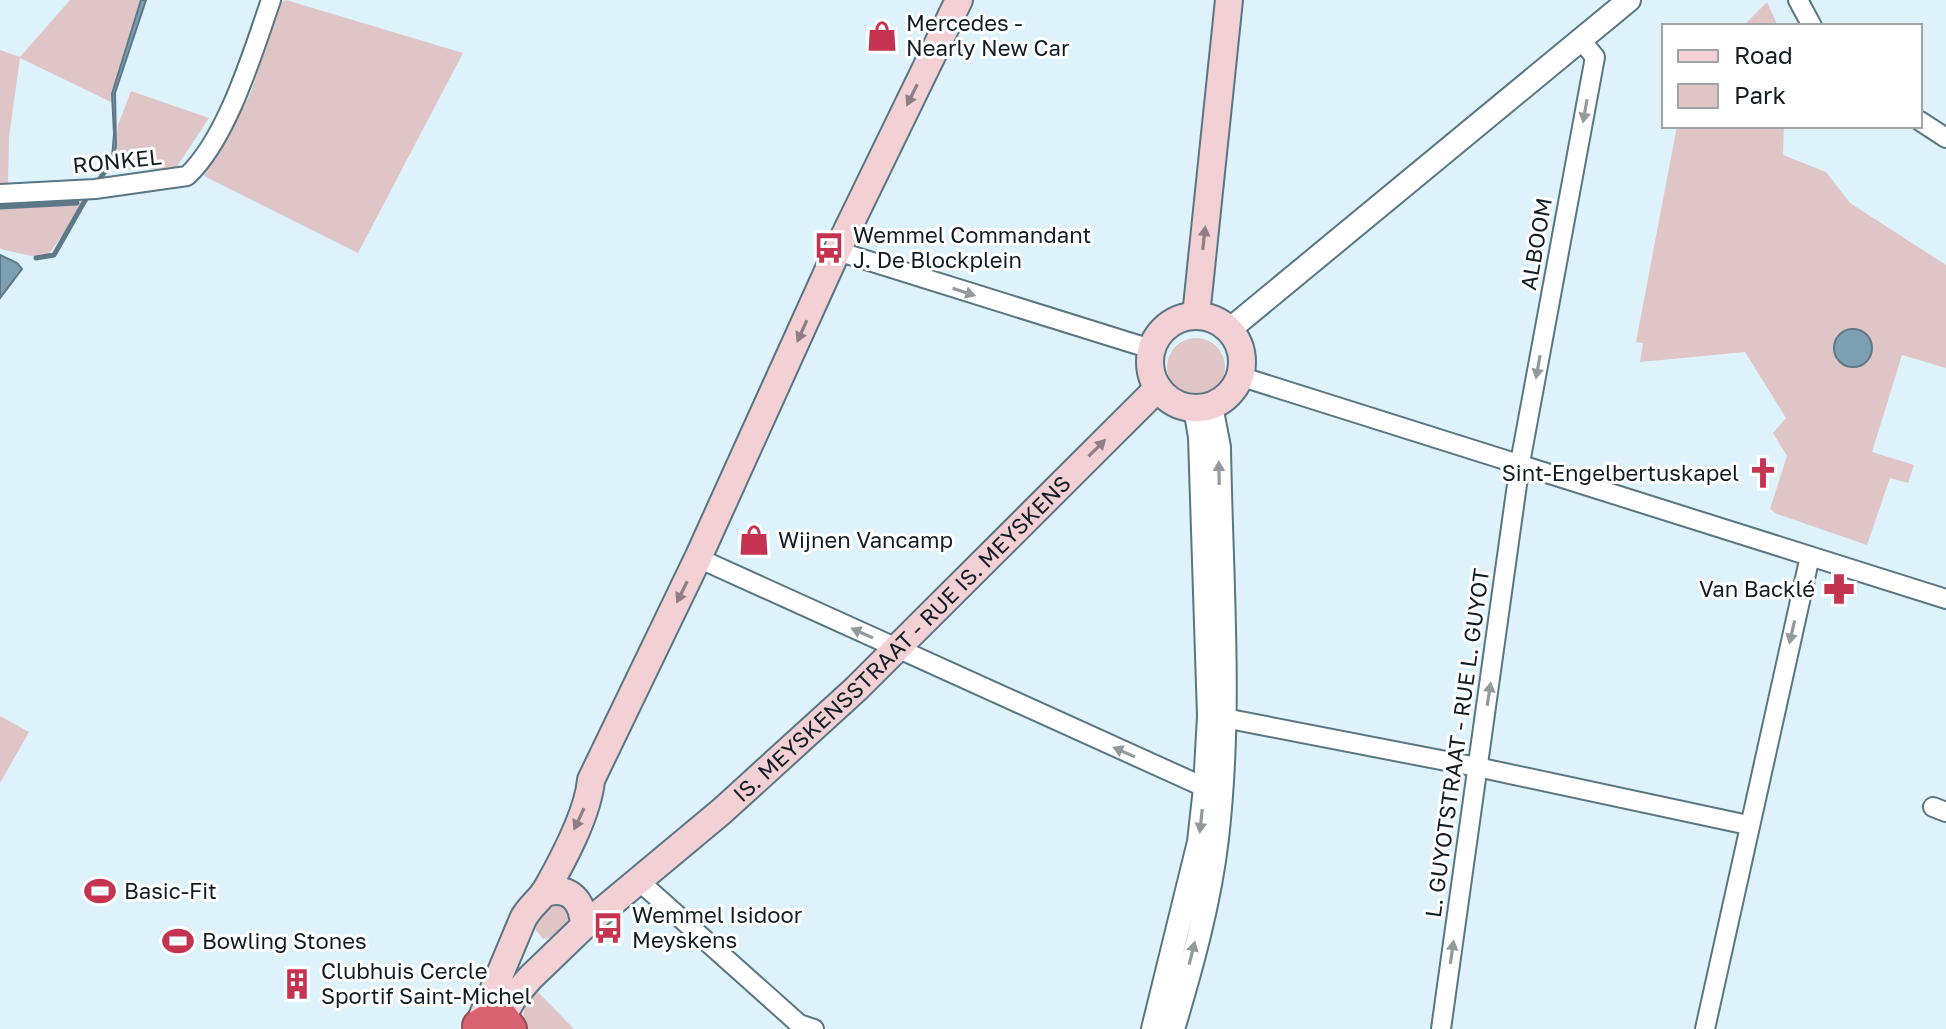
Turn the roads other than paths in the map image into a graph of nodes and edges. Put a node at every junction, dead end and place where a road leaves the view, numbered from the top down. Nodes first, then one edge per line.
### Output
1 (271, 0) edge
2 (959, 0) edge
3 (1229, 0) edge
4 (1629, 0) edge
5 (1798, 0) edge
6 (1811, 24) edge
7 (1580, 39) junction
8 (1922, 122) edge
9 (1946, 138) edge
10 (0, 194) edge
11 (837, 251) junction
12 (1196, 316) junction
13 (1229, 330) junction
14 (1151, 349) junction
15 (1239, 376) junction
16 (1158, 388) junction
17 (1203, 407) junction
18 (1520, 463) junction
19 (1810, 556) junction
20 (698, 558) junction
21 (1946, 599) edge
22 (898, 649) junction
23 (1217, 716) junction
24 (1477, 767) junction
25 (1213, 791) junction
26 (1748, 825) junction
27 (639, 881) junction
28 (544, 893) junction
29 (523, 919) junction
30 (584, 926) junction
31 (560, 949) junction
32 (496, 1021) edge
33 (807, 1027) edge
34 (1166, 1028) edge
35 (1441, 1029) edge
36 (1705, 1029) edge

1 - 10 street, RONKEL
2 -> 11 main road
12 -> 3 main road
4 - 7 street
5 - 6 street
7 - 13 street
7 -> 18 street, ALBOOM
8 - 9 street
11 -> 14 street
11 -> 20 main road
12 - 13 main road
12 - 14 main road
13 - 15 main road
14 - 16 main road
15 - 17 main road
15 - 18 street
16 - 17 main road
22 -> 16 main road, IS. MEYSKENSSTRAAT - RUE IS. MEYSKENS
17 - 23 street
18 - 19 street
24 -> 18 street, L. GUYOTSTRAAT - RUE L. GUYOT
19 - 21 street
19 -> 26 street
22 -> 20 street
20 -> 28 main road
25 -> 22 street
22 - 27 main road, IS. MEYSKENSSTRAAT - RUE IS. MEYSKENS
23 - 24 street
23 - 25 street
24 - 26 street
35 -> 24 street, L. GUYOTSTRAAT - RUE L. GUYOT
25 - 34 street
26 - 36 street
27 - 30 main road, IS. MEYSKENSSTRAAT - RUE IS. MEYSKENS
27 - 33 street
28 - 29 main road
28 - 30 main road
29 - 31 main road
29 - 32 main road
30 - 31 main road, IS. MEYSKENSSTRAAT - RUE IS. MEYSKENS
31 - 32 main road, IS. MEYSKENSSTRAAT - RUE IS. MEYSKENS

